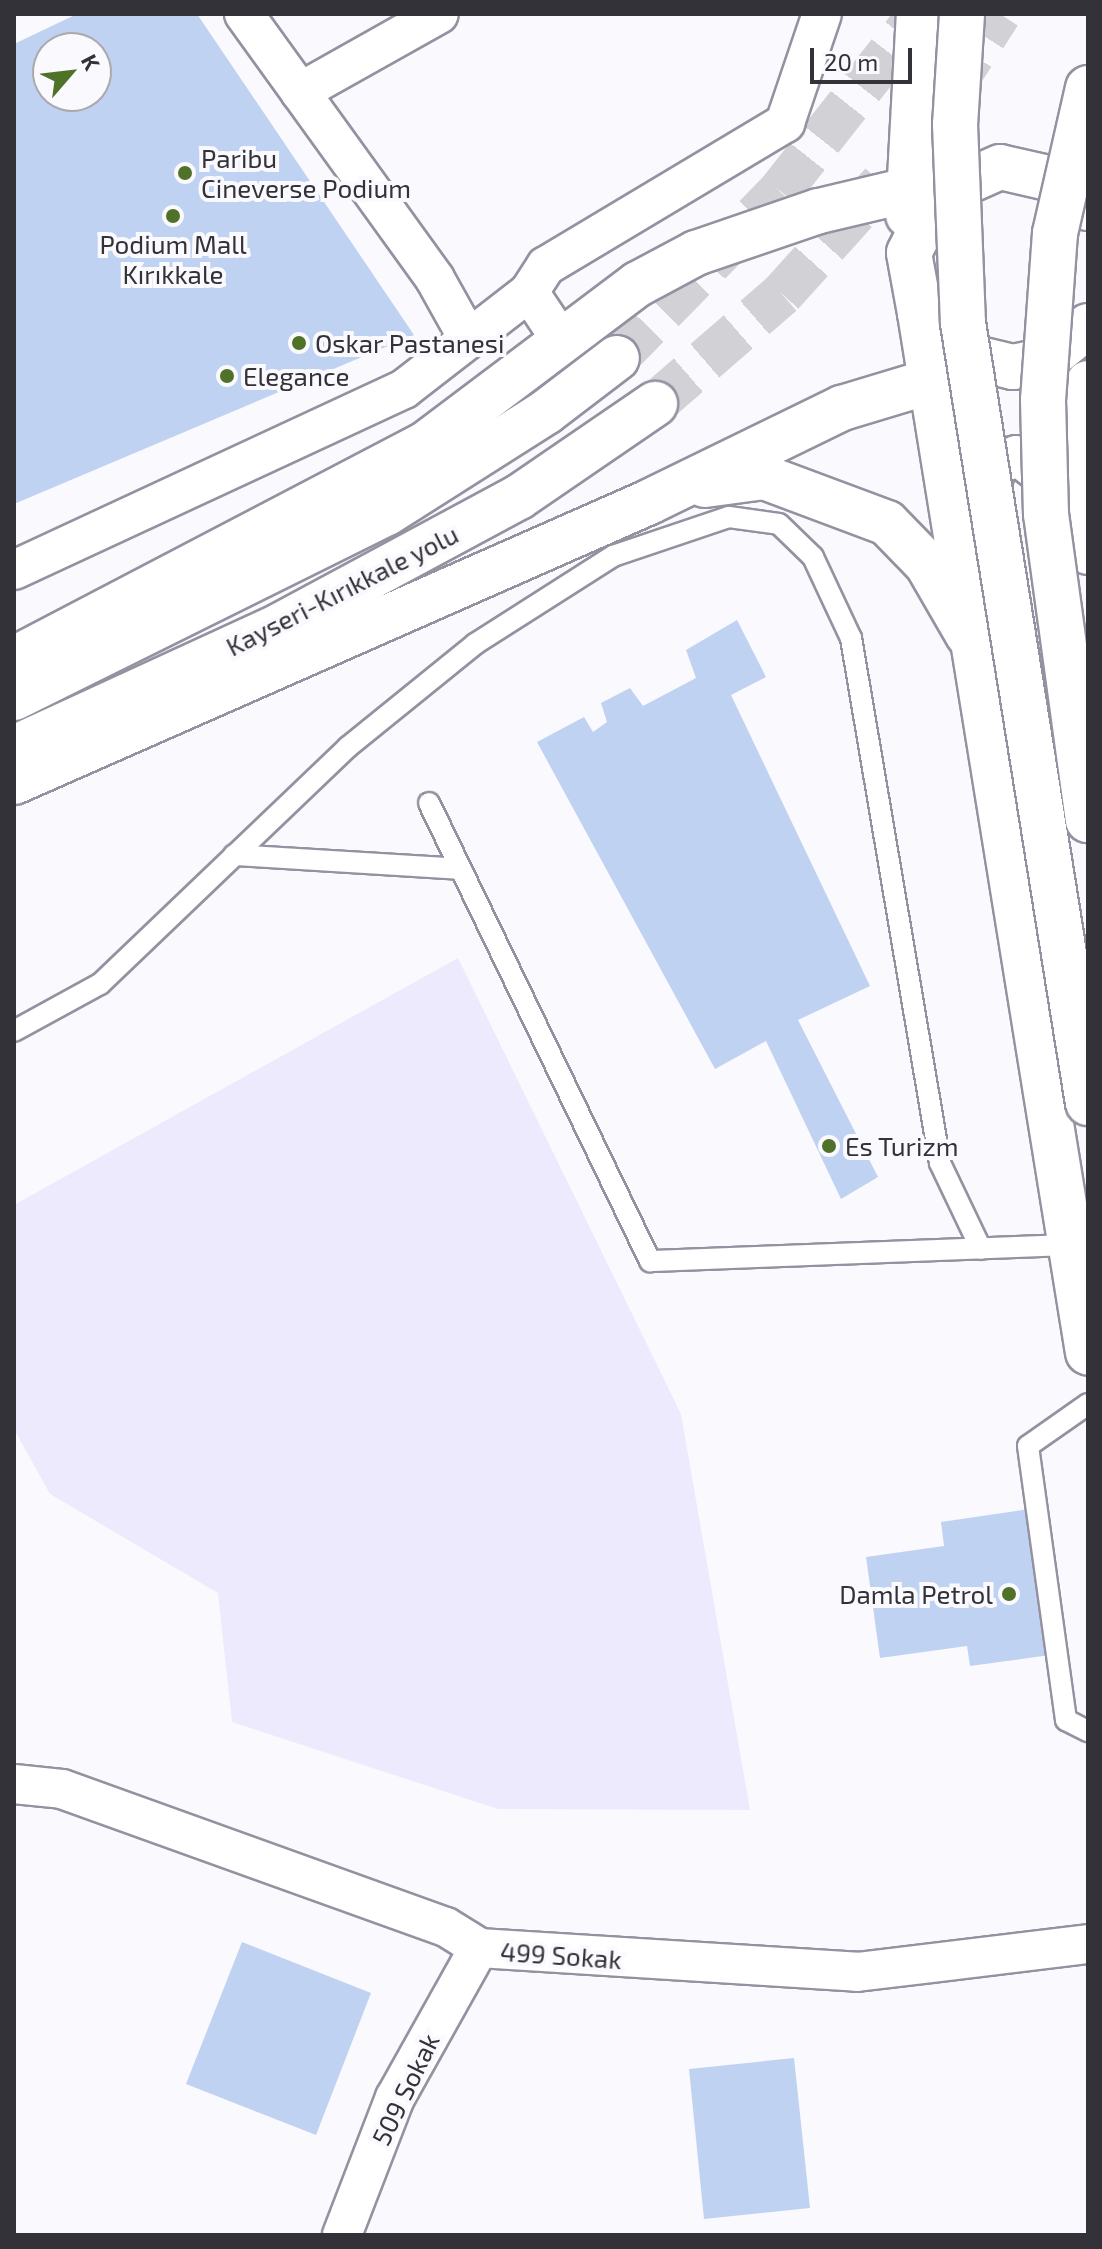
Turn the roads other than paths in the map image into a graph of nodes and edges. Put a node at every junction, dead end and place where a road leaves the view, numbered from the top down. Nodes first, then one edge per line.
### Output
1 (244, 14) edge
2 (439, 14) edge
3 (822, 14) edge
4 (919, 14) edge
5 (962, 14) edge
6 (1088, 88) edge
7 (300, 92) junction
8 (967, 176) junction
9 (907, 189) junction
10 (1088, 208) edge
11 (909, 253) junction
12 (529, 292) junction
13 (920, 313) junction
14 (1088, 326) edge
15 (468, 338) junction
16 (561, 340) junction
17 (617, 358) tunnel mouth
18 (984, 365) junction
19 (928, 381) junction
20 (1088, 383) edge
21 (655, 404) tunnel mouth
22 (1045, 478) junction
23 (989, 492) junction
24 (649, 502) junction
25 (1088, 552) edge
26 (14, 570) edge
27 (968, 635) junction
28 (14, 659) edge
29 (14, 698) edge
30 (14, 748) edge
31 (14, 782) edge
32 (429, 803) dead end
33 (1088, 820) edge
34 (234, 855) junction
35 (461, 869) junction
36 (14, 1031) edge
37 (1088, 1103) edge
38 (1071, 1245) junction
39 (981, 1249) junction
40 (1088, 1353) edge
41 (1088, 1404) edge
42 (1088, 1731) edge
43 (14, 1784) edge
44 (1088, 1944) edge
45 (479, 1948) junction
46 (342, 2235) edge

1 - 7 street
2 - 7 street
3 - 12 street
4 - 9 main road
5 - 23 main road, bridge
6 - 22 main road, bridge
7 - 15 street
8 - 9 main road
8 - 10 main road
8 - 11 main road
9 - 11 main road
9 - 16 main road
11 - 13 main road
12 - 15 street
12 - 16 street
13 - 18 main road
13 - 19 main road
14 - 18 main road
15 - 26 street
16 - 28 main road
17 - 29 main road, Kayseri-Kırıkkale yolu
18 - 19 main road
19 - 24 main road
19 - 27 main road
20 - 25 main road
21 - 30 main road, Kayseri-Kırıkkale yolu
22 - 23 street
22 - 33 main road, bridge
23 - 37 main road, bridge
24 - 27 main road
24 - 31 main road
27 - 38 main road
32 - 35 lane
34 - 35 lane
34 - 36 lane
34 - 39 lane
35 - 39 lane
38 - 39 lane
38 - 40 main road
41 - 42 lane
43 - 45 street, 499 Sokak
44 - 45 street, 499 Sokak
45 - 46 street, 509 Sokak

